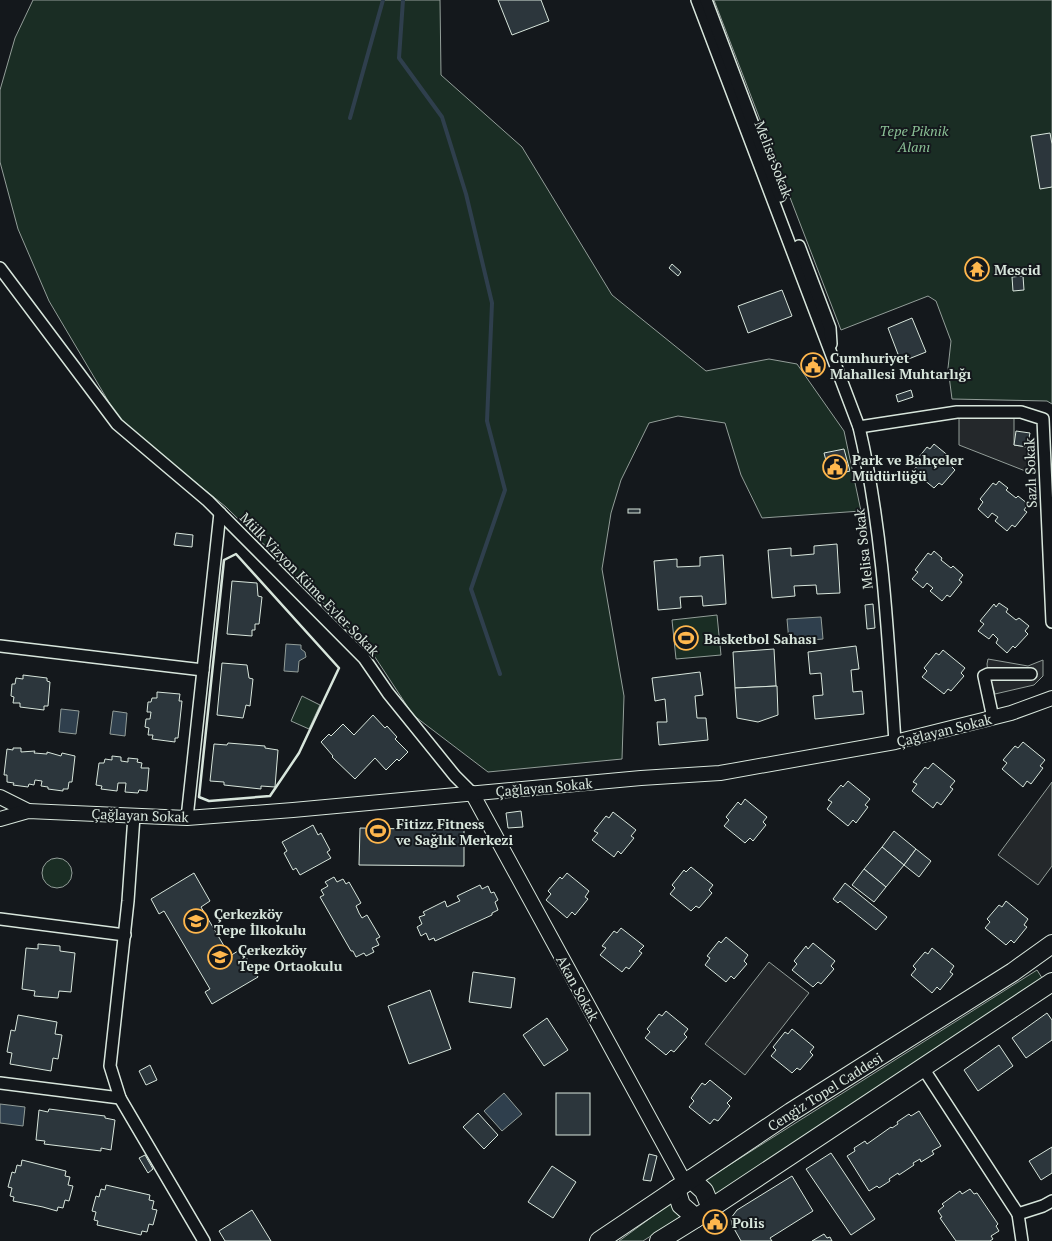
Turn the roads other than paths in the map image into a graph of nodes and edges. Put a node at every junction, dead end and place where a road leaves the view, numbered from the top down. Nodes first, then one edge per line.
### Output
1 (697, 0) edge
2 (706, 0) edge
3 (0, 268) edge
4 (832, 358) junction
5 (859, 427) junction
6 (1034, 461) dead end
7 (1045, 465) junction
8 (220, 513) junction
9 (1052, 622) edge
10 (0, 646) edge
11 (203, 670) junction
12 (1031, 674) dead end
13 (1052, 698) edge
14 (993, 718) junction
15 (896, 742) junction
16 (472, 793) junction
17 (0, 797) edge
18 (28, 811) junction
19 (134, 816) junction
20 (187, 818) junction
21 (0, 819) edge
22 (0, 919) edge
23 (125, 935) junction
24 (1052, 944) edge
25 (1052, 982) edge
26 (923, 1068) junction
27 (0, 1083) edge
28 (120, 1098) junction
29 (684, 1183) junction
30 (1052, 1201) edge
31 (704, 1213) junction
32 (1018, 1214) junction
33 (204, 1241) edge
34 (599, 1241) edge
35 (659, 1241) edge
36 (1022, 1241) edge

1 - 4 street, Melisa Sokak
2 - 4 street, Melisa Sokak
3 - 8 street, Mülk Vizyon Küme Evler Sokak
4 - 5 street, Melisa Sokak
5 - 7 street, Sazlı Sokak
5 - 15 street, Melisa Sokak
6 - 7 street
7 - 9 street, Sazlı Sokak
8 - 11 street
8 - 16 street, Mülk Vizyon Küme Evler Sokak
10 - 11 street
11 - 20 street
12 - 14 street
13 - 14 street, Çağlayan Sokak
14 - 15 street, Çağlayan Sokak
15 - 16 street, Çağlayan Sokak
16 - 20 street, Çağlayan Sokak
16 - 29 street, Akan Sokak
17 - 18 street
18 - 19 street, Çağlayan Sokak
18 - 21 street
19 - 20 street, Çağlayan Sokak
19 - 23 street
22 - 23 street
23 - 28 street
24 - 29 main road, Cengiz Topel Caddesi
25 - 26 main road
26 - 31 main road
26 - 32 street
27 - 28 street
28 - 33 street
29 - 31 main road
29 - 31 main road
29 - 34 main road, Cengiz Topel Caddesi
30 - 32 street
31 - 35 main road
32 - 36 street

